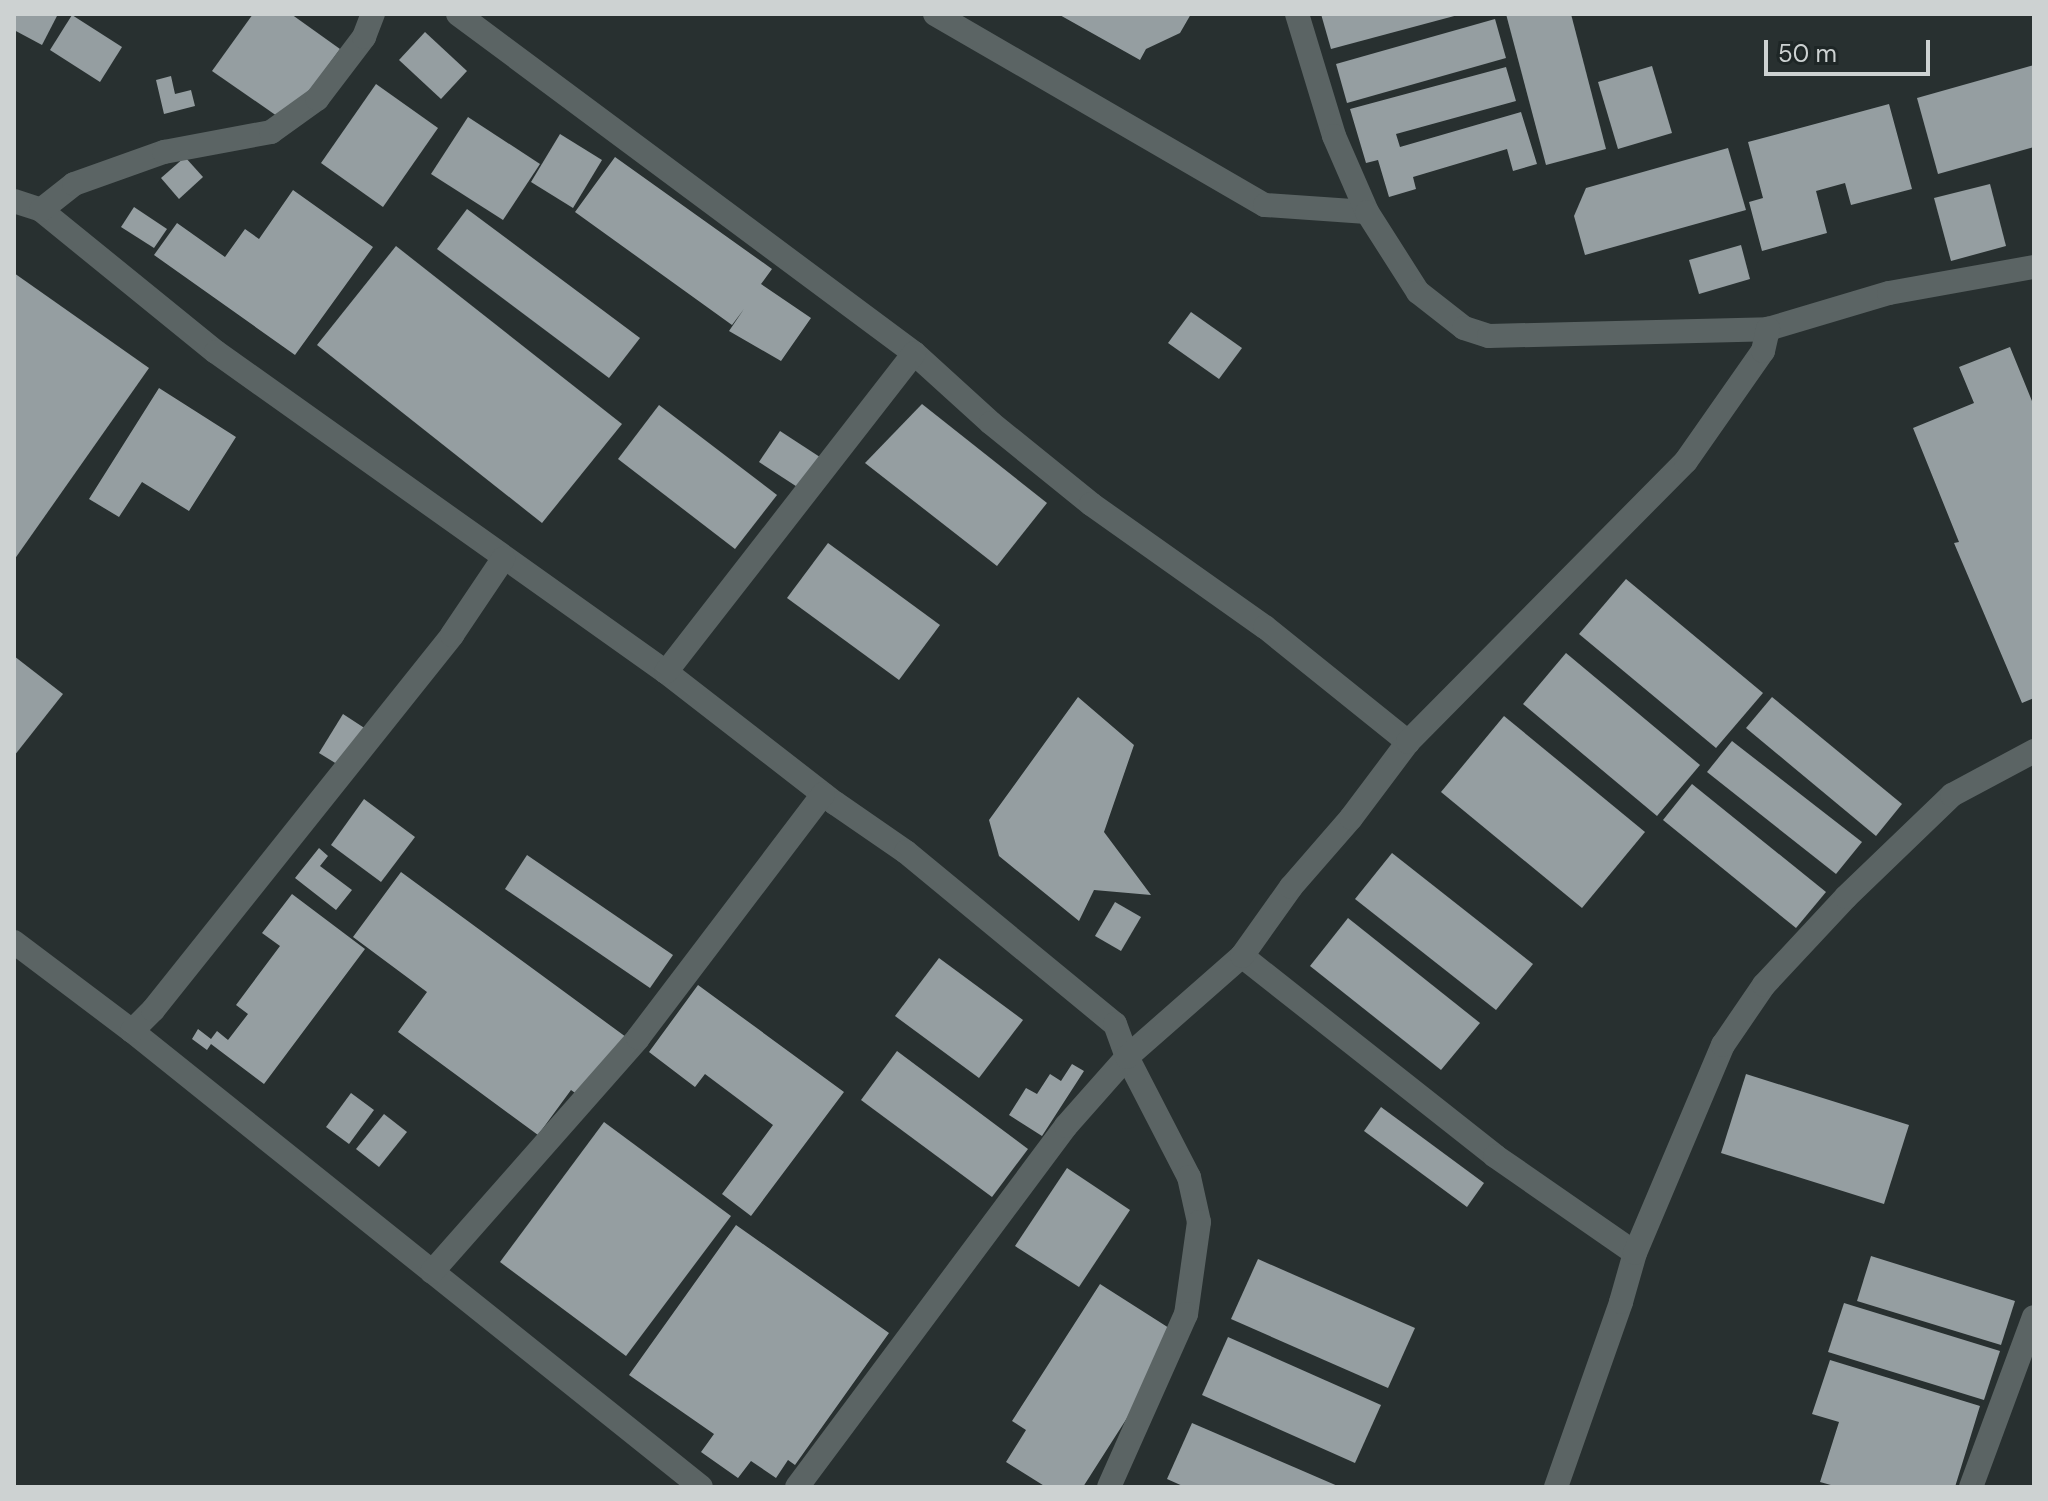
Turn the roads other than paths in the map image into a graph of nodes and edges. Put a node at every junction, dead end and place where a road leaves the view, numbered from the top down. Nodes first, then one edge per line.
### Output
1 (373, 14) edge
2 (458, 14) edge
3 (935, 14) edge
4 (1297, 14) edge
5 (14, 201) edge
6 (41, 210) junction
7 (1367, 212) junction
8 (2034, 267) edge
9 (1768, 329) junction
10 (914, 353) junction
11 (503, 559) junction
12 (666, 672) junction
13 (1408, 742) junction
14 (2034, 751) edge
15 (823, 794) junction
16 (14, 942) edge
17 (1242, 956) junction
18 (132, 1031) junction
19 (1127, 1057) junction
20 (1635, 1253) junction
21 (432, 1272) junction
22 (2034, 1317) edge
23 (701, 1487) edge
24 (797, 1487) edge
25 (1109, 1487) edge
26 (1556, 1487) edge
27 (1971, 1487) edge

1 - 6 street
2 - 10 street
3 - 7 street
4 - 7 street
5 - 6 street
6 - 11 street
7 - 9 street
8 - 9 street
9 - 13 street
10 - 12 street
10 - 13 street
11 - 12 street
11 - 18 street
12 - 15 street
13 - 17 street
14 - 20 street
15 - 19 street
15 - 21 street
16 - 18 street
17 - 19 street
17 - 20 street
18 - 21 street
19 - 24 street
19 - 25 street
20 - 26 street
21 - 23 street
22 - 27 street

